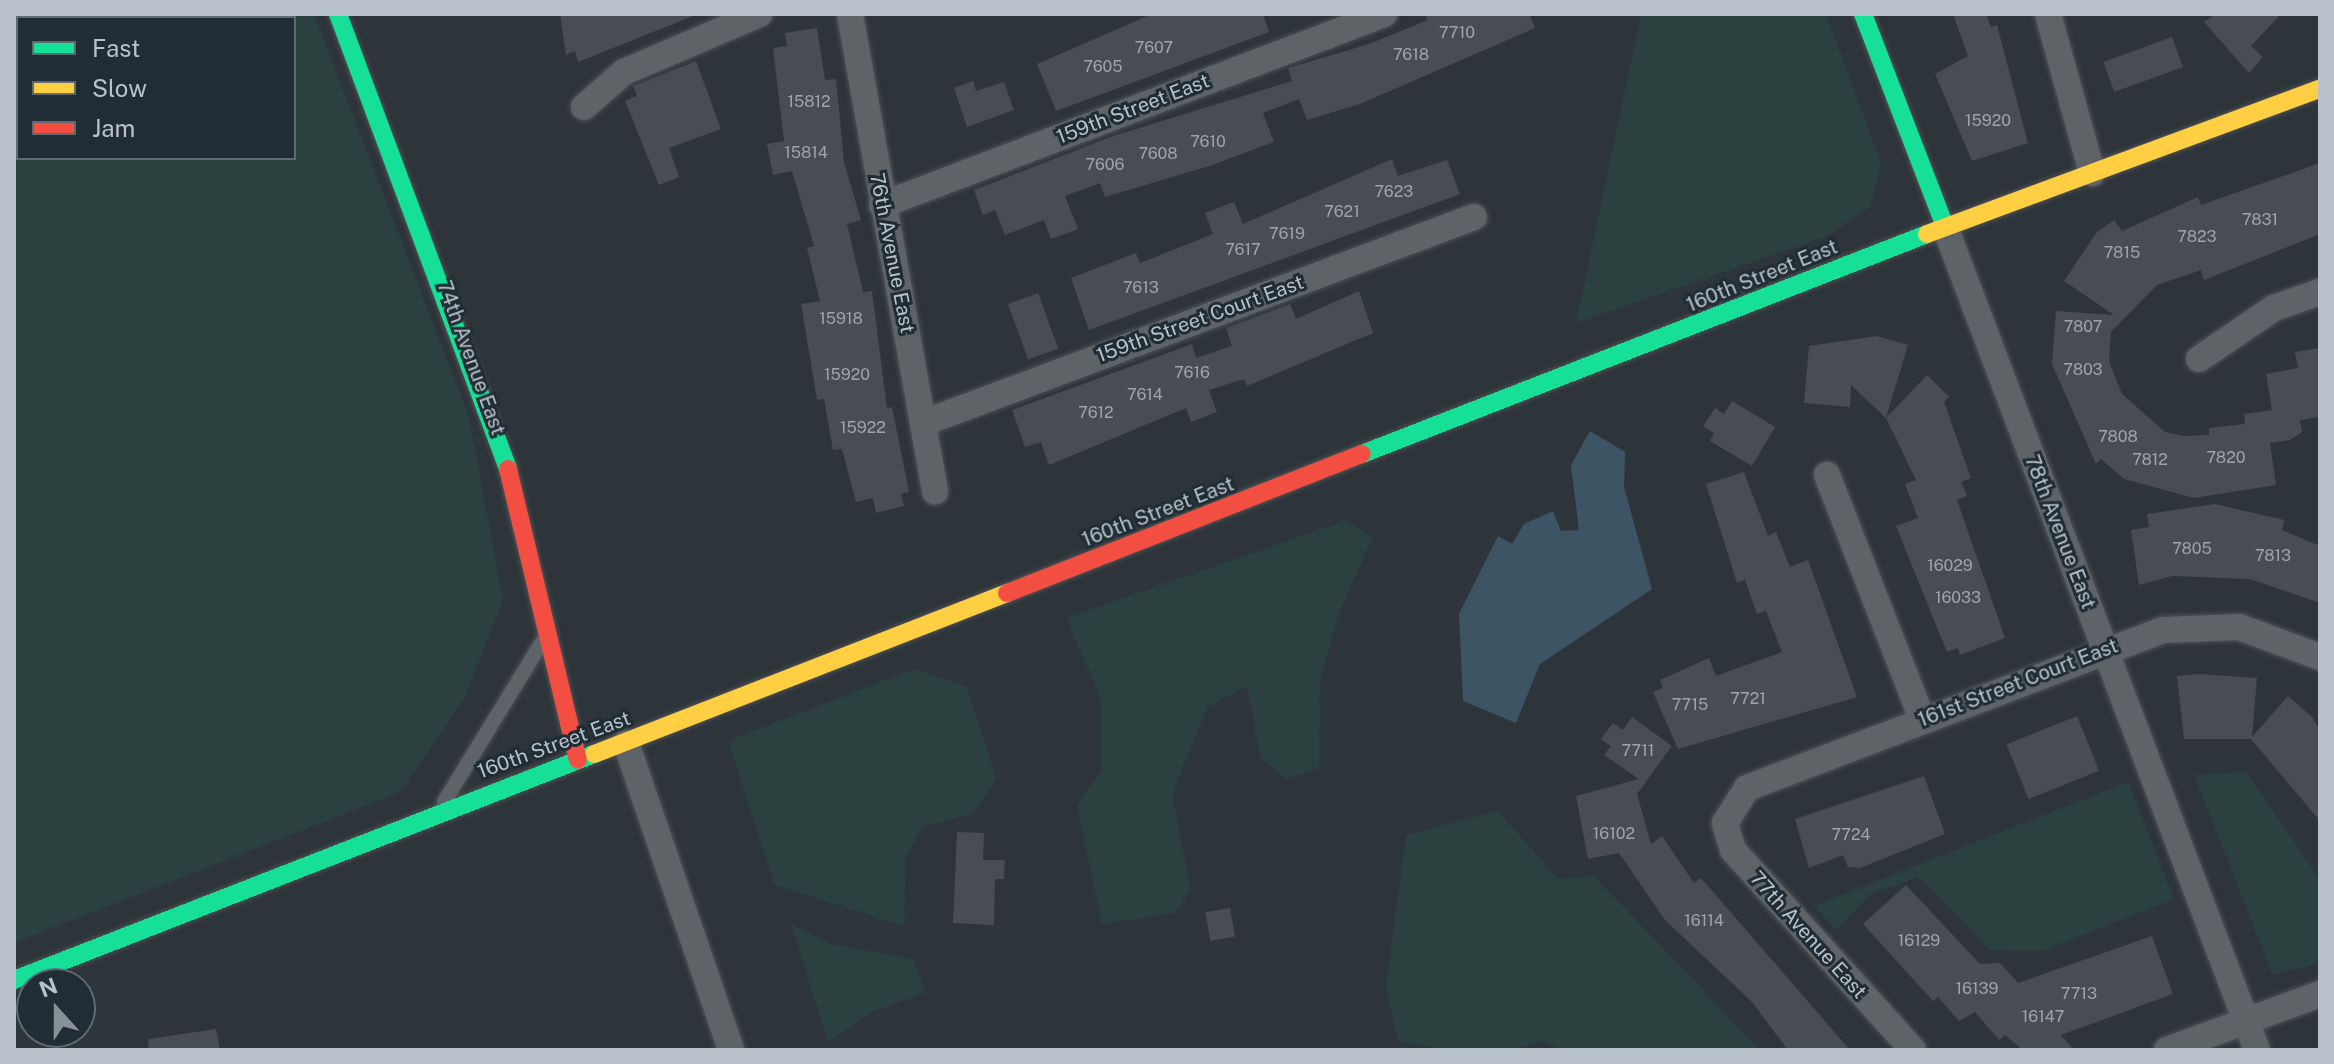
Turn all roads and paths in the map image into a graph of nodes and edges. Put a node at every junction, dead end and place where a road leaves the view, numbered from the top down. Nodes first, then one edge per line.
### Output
1 (338, 14) edge
2 (759, 14) edge
3 (850, 14) edge
4 (1384, 14) edge
5 (1863, 14) edge
6 (2048, 14) edge
7 (2320, 89) edge
8 (584, 107) dead end
9 (2092, 173) junction
10 (882, 205) junction
11 (1474, 217) dead end
12 (1945, 227) junction
13 (2320, 292) edge
14 (2199, 359) dead end
15 (926, 422) junction
16 (1827, 475) dead end
17 (935, 492) dead end
18 (546, 635) junction
19 (2105, 649) junction
20 (2320, 657) edge
21 (1922, 719) junction
22 (626, 743) junction
23 (578, 760) junction
24 (1729, 809) joint
25 (438, 812) junction
26 (14, 980) edge
27 (2319, 995) edge
28 (2246, 1021) junction
29 (731, 1050) edge
30 (1913, 1050) edge
31 (2167, 1050) edge
32 (2257, 1050) edge

1 - 18 main road, 74th Avenue East
2 - 8 street
3 - 10 street, 76th Avenue East
4 - 10 street, 159th Street East
5 - 12 main road, 78th Avenue East
6 - 9 street
7 - 9 main road, 160th Street East
9 - 12 main road, 160th Street East
10 - 15 street, 76th Avenue East
11 - 15 street, 159th Street Court East
12 - 19 street, 78th Avenue East
12 - 22 main road, 160th Street East
13 - 14 street
15 - 17 street, 76th Avenue East
16 - 21 street
18 - 23 main road, 74th Avenue East
18 - 25 lane
19 - 20 street, 161st Street Court East
19 - 21 street, 161st Street Court East
19 - 28 street, 78th Avenue East
21 - 24 street, 161st Street Court East
22 - 23 main road, 160th Street East
22 - 29 street
23 - 25 main road, 160th Street East
24 - 30 street, 77th Avenue East
25 - 26 main road, 160th Street East
27 - 28 street
28 - 31 street
28 - 32 street, 78th Avenue East

